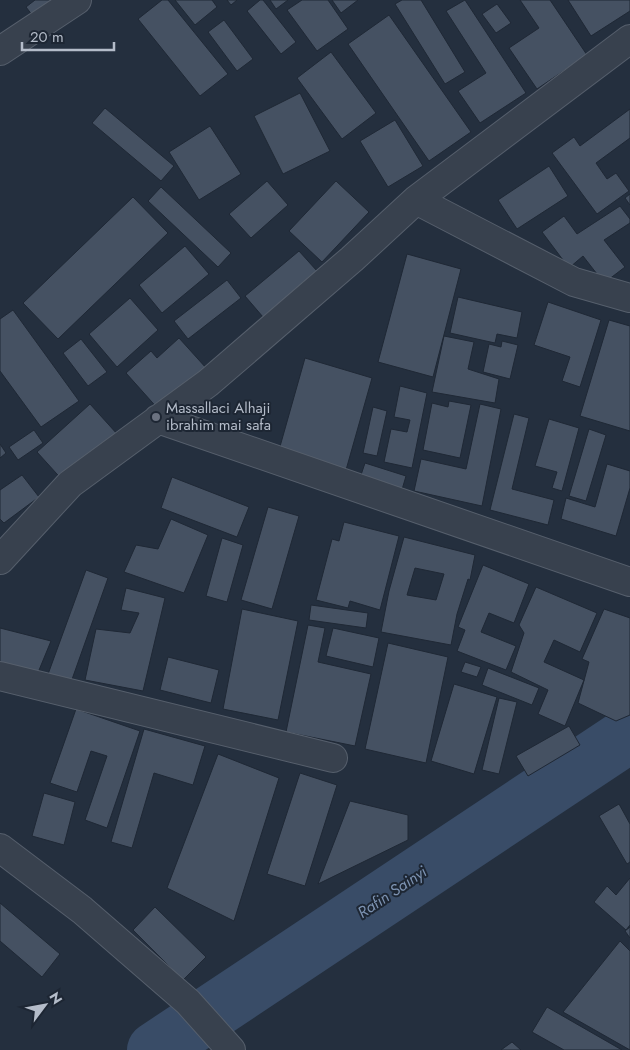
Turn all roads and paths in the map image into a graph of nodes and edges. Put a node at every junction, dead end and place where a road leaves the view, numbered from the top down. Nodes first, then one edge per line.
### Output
1 (78, 0) edge
2 (630, 39) edge
3 (0, 51) edge
4 (416, 200) junction
5 (630, 298) edge
6 (158, 419) junction
7 (0, 560) edge
8 (630, 582) edge
9 (0, 676) edge
10 (333, 758) dead end
11 (0, 848) edge
12 (232, 1050) edge

1 - 3 street
2 - 4 street
4 - 5 street
4 - 6 street
6 - 7 street
6 - 8 street
9 - 10 street
11 - 12 street

